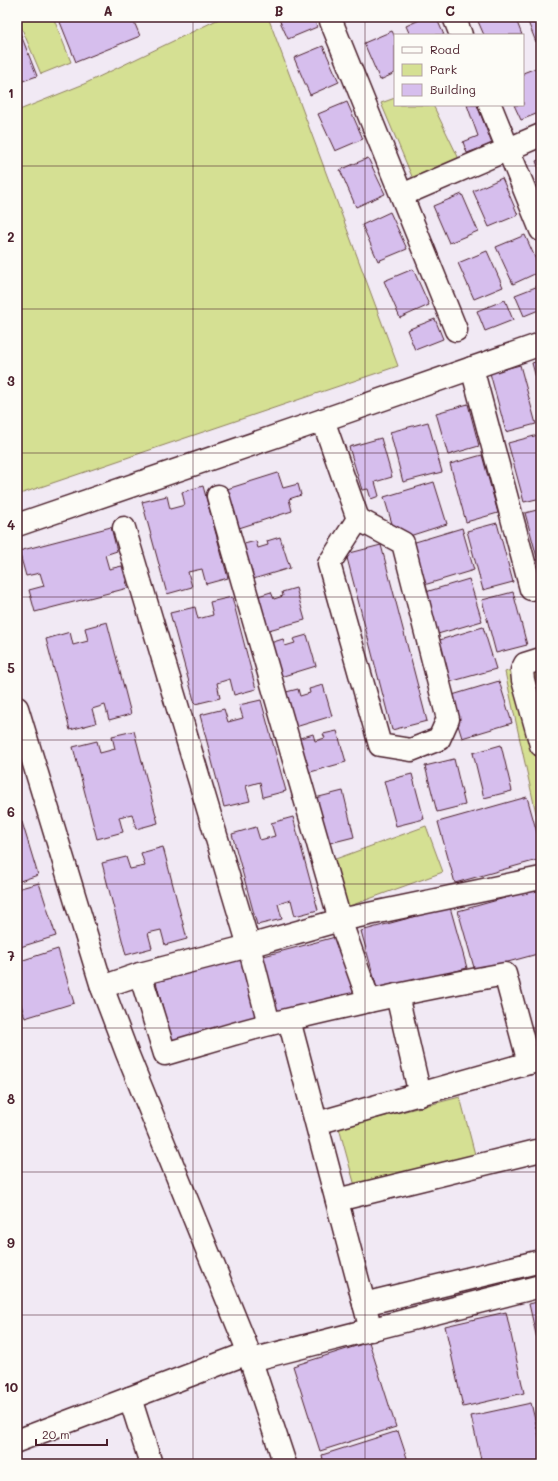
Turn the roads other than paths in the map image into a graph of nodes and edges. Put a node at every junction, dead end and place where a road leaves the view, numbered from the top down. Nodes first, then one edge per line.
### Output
1 (454, 17) edge
2 (331, 21) dead end
3 (461, 34) edge
4 (490, 106) edge
5 (541, 135) edge
6 (508, 149) junction
7 (402, 196) junction
8 (541, 230) edge
9 (456, 330) dead end
10 (541, 344) edge
11 (472, 368) junction
12 (323, 420) junction
13 (218, 496) dead end
14 (358, 519) junction
15 (17, 525) edge
16 (124, 528) dead end
17 (541, 586) edge
18 (541, 659) edge
19 (17, 708) edge
20 (541, 745) edge
21 (541, 878) edge
22 (340, 920) junction
23 (249, 946) junction
24 (140, 974) junction
25 (102, 987) junction
26 (397, 995) junction
27 (369, 1001) junction
28 (279, 1022) junction
29 (535, 1062) edge
30 (420, 1095) junction
31 (316, 1123) junction
32 (541, 1150) edge
33 (337, 1200) junction
34 (541, 1261) edge
35 (541, 1286) edge
36 (364, 1304) junction
37 (371, 1330) junction
38 (249, 1356) junction
39 (130, 1398) junction
40 (17, 1441) edge
41 (151, 1464) edge
42 (285, 1464) edge

1 - 3 street
2 - 7 street
4 - 6 street
5 - 6 street
6 - 7 street
6 - 8 street
7 - 9 street
10 - 11 street
11 - 12 street
11 - 17 street
12 - 14 street
12 - 15 street
13 - 22 street
14 - 14 street
16 - 23 street
18 - 20 street
19 - 25 street
21 - 22 street
22 - 23 street
22 - 27 street
23 - 24 street
23 - 28 street
24 - 25 street
24 - 28 street
25 - 38 street
26 - 27 street
26 - 29 street
26 - 30 street
27 - 28 street
28 - 31 street
29 - 30 street
30 - 31 street
31 - 33 street
32 - 33 street
33 - 36 street
34 - 36 street
35 - 37 street
36 - 37 street
37 - 38 street
38 - 39 street
38 - 42 street
39 - 40 street
39 - 41 street

